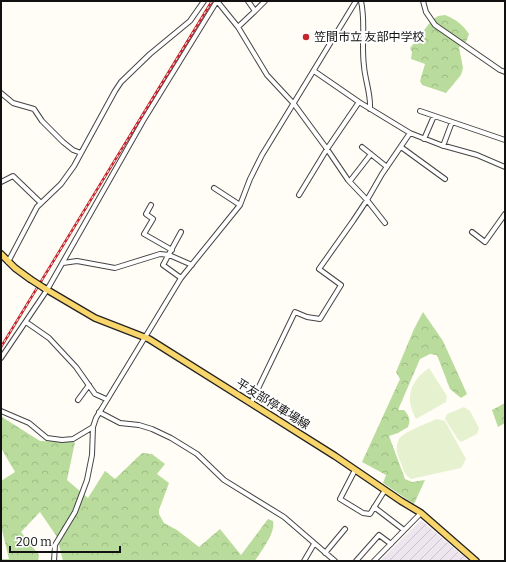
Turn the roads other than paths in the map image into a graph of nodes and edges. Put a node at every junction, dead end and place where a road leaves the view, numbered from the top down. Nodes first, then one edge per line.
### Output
1 (204, 1) edge
2 (217, 1) edge
3 (248, 1) edge
4 (265, 1) edge
5 (356, 1) edge
6 (361, 1) edge
7 (423, 1) edge
8 (255, 11) junction
9 (238, 27) junction
10 (314, 71) junction
11 (505, 72) edge
12 (1, 93) edge
13 (359, 102) junction
14 (294, 104) junction
15 (370, 109) junction
16 (420, 111) dead end
17 (434, 116) junction
18 (452, 122) junction
19 (410, 133) junction
20 (424, 139) junction
21 (505, 140) edge
22 (401, 146) junction
23 (443, 146) junction
24 (362, 147) dead end
25 (327, 149) junction
26 (80, 153) junction
27 (371, 154) junction
28 (387, 167) junction
29 (505, 167) edge
30 (445, 178) dead end
31 (350, 181) junction
32 (1, 182) edge
33 (214, 188) dead end
34 (299, 195) dead end
35 (367, 200) junction
36 (41, 203) junction
37 (151, 205) dead end
38 (240, 205) junction
39 (505, 214) edge
40 (385, 223) dead end
41 (181, 232) dead end
42 (472, 232) dead end
43 (172, 250) junction
44 (1, 254) edge
45 (169, 255) junction
46 (8, 262) junction
47 (63, 263) junction
48 (192, 265) junction
49 (182, 278) junction
50 (46, 289) junction
51 (26, 322) junction
52 (145, 337) junction
53 (1, 358) edge
54 (89, 385) junction
55 (106, 399) junction
56 (78, 400) dead end
57 (251, 403) junction
58 (1, 411) edge
59 (99, 412) junction
60 (93, 427) junction
61 (355, 470) junction
62 (385, 490) junction
63 (374, 507) junction
64 (421, 513) junction
65 (345, 528) dead end
66 (404, 530) junction
67 (314, 544) junction
68 (391, 544) junction
69 (325, 553) junction
70 (54, 561) edge
71 (304, 561) edge
72 (335, 561) edge
73 (356, 561) edge
74 (374, 561) edge
75 (476, 561) edge

1 - 26 street
2 - 9 street
2 - 47 street
3 - 8 street
4 - 8 street
5 - 10 street
6 - 15 street
7 - 11 street
8 - 9 street
9 - 14 street
10 - 13 street
10 - 14 street
12 - 26 street
13 - 15 street
13 - 25 street
14 - 25 street
14 - 38 street
15 - 19 street
16 - 17 street
17 - 18 street
17 - 20 street
18 - 21 street
18 - 23 street
19 - 20 street
19 - 22 street
20 - 23 street
22 - 28 street
22 - 30 street
23 - 29 street
24 - 27 street
25 - 31 street
25 - 34 street
26 - 36 street
27 - 28 street
27 - 31 street
28 - 35 street
31 - 35 street
32 - 36 street
33 - 38 street
35 - 40 street
35 - 57 street
36 - 46 street
37 - 43 street
38 - 48 street
39 - 42 street
41 - 43 street
43 - 45 street
44 - 46 main road
45 - 47 street
45 - 48 street
45 - 49 street
46 - 50 main road, 平友部停車場線, bridge
47 - 50 street
48 - 49 street
49 - 52 street
50 - 51 street
50 - 52 main road, 平友部停車場線
51 - 53 street
51 - 54 street
52 - 55 street
52 - 57 main road, 平友部停車場線
54 - 55 street
54 - 56 street
55 - 59 street
57 - 61 main road, 平友部停車場線
58 - 60 street
59 - 60 street
59 - 67 street
60 - 70 street
61 - 62 main road, 平友部停車場線
61 - 63 street
62 - 63 street
62 - 64 main road, 平友部停車場線
63 - 66 street
64 - 66 street
64 - 75 main road, 平友部停車場線
65 - 69 street
66 - 68 street
67 - 69 street
67 - 71 street
68 - 73 street
68 - 74 street
69 - 72 street

